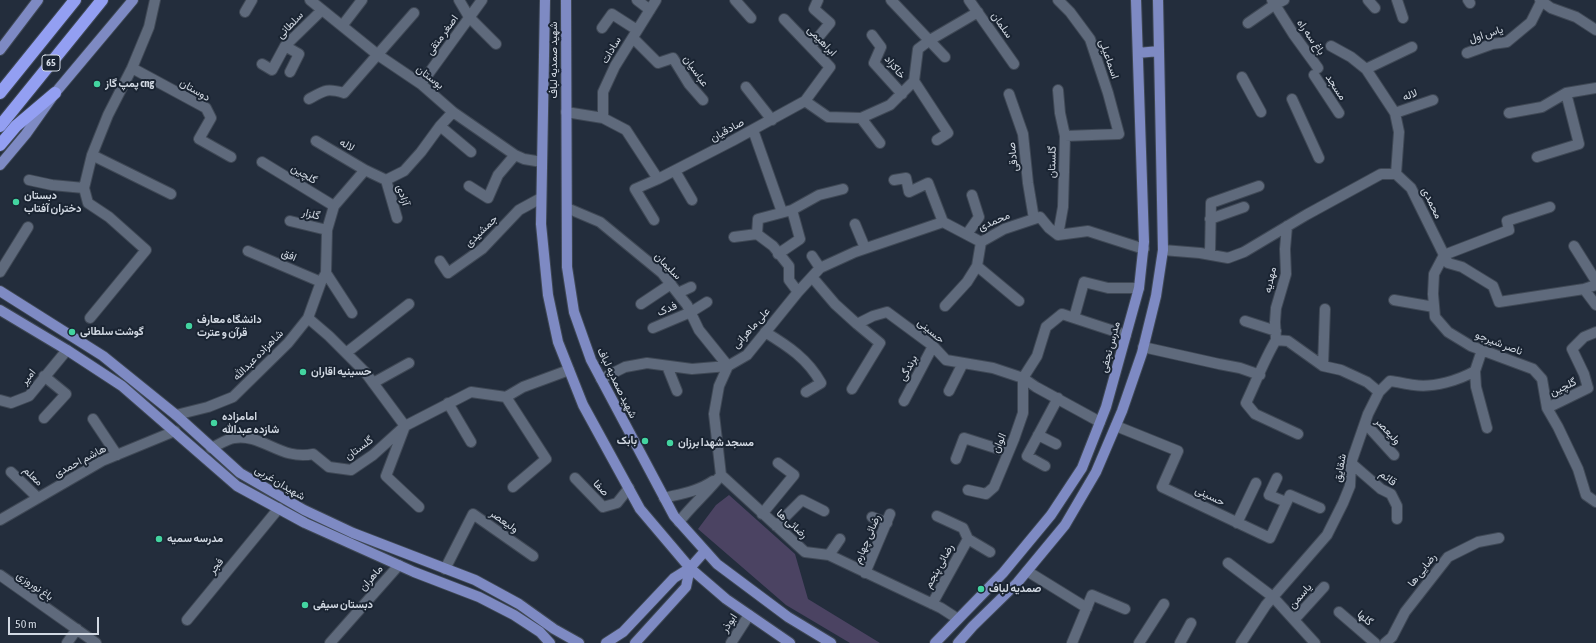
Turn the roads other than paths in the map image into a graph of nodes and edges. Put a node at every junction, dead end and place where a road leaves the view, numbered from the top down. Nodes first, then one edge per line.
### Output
1 (38, 0) edge
2 (75, 0) edge
3 (102, 0) edge
4 (133, 0) edge
5 (155, 0) edge
6 (252, 0) edge
7 (310, 0) edge
8 (362, 0) edge
9 (459, 0) edge
10 (482, 0) edge
11 (545, 0) edge
12 (566, 0) edge
13 (637, 0) edge
14 (656, 0) edge
15 (735, 0) edge
16 (818, 0) edge
17 (891, 0) edge
18 (970, 0) edge
19 (1058, 0) edge
20 (1136, 0) edge
21 (1158, 0) edge
22 (1284, 0) edge
23 (1397, 0) edge
24 (1541, 0) edge
25 (1273, 2) edge
26 (322, 10) junction
27 (650, 10) junction
28 (245, 12) dead end
29 (978, 12) junction
30 (414, 13) dead end
31 (469, 17) junction
32 (751, 18) dead end
33 (1403, 18) dead end
34 (784, 19) dead end
35 (1248, 23) dead end
36 (342, 26) junction
37 (602, 28) dead end
38 (1596, 30) edge
39 (635, 34) junction
40 (872, 35) dead end
41 (930, 40) junction
42 (496, 44) dead end
43 (285, 46) junction
44 (811, 46) junction
45 (1331, 46) dead end
46 (1412, 47) dead end
47 (0, 50) edge
48 (1160, 51) junction
49 (1138, 53) junction
50 (1467, 53) dead end
51 (378, 56) junction
52 (945, 57) dead end
53 (262, 64) dead end
54 (1014, 64) dead end
55 (132, 68) junction
56 (1366, 69) junction
57 (1316, 71) joint
58 (290, 72) dead end
59 (1242, 77) dead end
60 (914, 81) junction
61 (421, 84) junction
62 (746, 87) dead end
63 (1596, 88) edge
64 (1058, 90) dead end
65 (0, 92) edge
66 (55, 93) junction
67 (1566, 93) junction
68 (902, 94) junction
69 (1009, 94) dead end
70 (309, 99) dead end
71 (1292, 99) dead end
72 (703, 100) dead end
73 (1433, 100) dead end
74 (805, 101) junction
75 (453, 112) junction
76 (566, 112) junction
77 (1262, 112) dead end
78 (1339, 113) dead end
79 (1395, 113) junction
80 (1509, 113) dead end
81 (603, 118) junction
82 (862, 118) junction
83 (772, 120) junction
84 (0, 126) edge
85 (440, 126) junction
86 (753, 130) junction
87 (1065, 136) junction
88 (937, 140) dead end
89 (316, 141) dead end
90 (880, 143) dead end
91 (0, 145) edge
92 (471, 152) dead end
93 (92, 155) junction
94 (515, 155) junction
95 (231, 157) dead end
96 (1536, 157) dead end
97 (1319, 158) dead end
98 (262, 162) dead end
99 (542, 162) junction
100 (0, 165) edge
101 (365, 170) junction
102 (675, 170) junction
103 (1396, 174) junction
104 (658, 179) junction
105 (30, 180) dead end
106 (386, 180) junction
107 (894, 180) dead end
108 (469, 186) dead end
109 (1259, 186) dead end
110 (84, 188) junction
111 (843, 189) dead end
112 (171, 194) dead end
113 (972, 195) dead end
114 (541, 198) junction
115 (692, 200) dead end
116 (334, 206) junction
117 (1244, 207) dead end
118 (1550, 207) dead end
119 (567, 208) junction
120 (787, 211) junction
121 (397, 218) dead end
122 (1034, 219) junction
123 (1210, 219) junction
124 (654, 220) dead end
125 (290, 221) dead end
126 (944, 222) junction
127 (855, 224) dead end
128 (1287, 226) junction
129 (28, 227) dead end
130 (327, 230) junction
131 (757, 234) junction
132 (967, 234) junction
133 (1058, 235) junction
134 (734, 238) dead end
135 (981, 242) junction
136 (1574, 246) dead end
137 (865, 248) junction
138 (1144, 249) junction
139 (1163, 250) junction
140 (248, 251) dead end
141 (778, 254) junction
142 (1210, 254) junction
143 (1444, 255) junction
144 (812, 256) dead end
145 (440, 261) dead end
146 (976, 266) junction
147 (820, 268) junction
148 (0, 272) edge
149 (812, 277) junction
150 (324, 278) junction
151 (1596, 281) edge
152 (671, 284) junction
153 (1596, 285) edge
154 (691, 287) dead end
155 (1139, 288) junction
156 (1584, 289) junction
157 (0, 291) edge
158 (798, 292) junction
159 (678, 293) junction
160 (1394, 300) dead end
161 (1019, 301) dead end
162 (707, 302) dead end
163 (410, 304) dead end
164 (641, 304) dead end
165 (1596, 305) edge
166 (946, 306) dead end
167 (1434, 307) junction
168 (1325, 309) dead end
169 (0, 310) edge
170 (691, 312) junction
171 (352, 313) dead end
172 (90, 318) dead end
173 (308, 318) junction
174 (1074, 318) junction
175 (1245, 321) dead end
176 (857, 324) junction
177 (653, 328) dead end
178 (765, 332) junction
179 (1596, 332) edge
180 (1126, 335) junction
181 (1276, 336) junction
182 (933, 346) junction
183 (1143, 347) junction
184 (67, 350) junction
185 (1482, 350) junction
186 (346, 353) junction
187 (409, 363) dead end
188 (963, 363) junction
189 (667, 366) junction
190 (728, 366) junction
191 (1323, 366) junction
192 (569, 370) junction
193 (1475, 371) junction
194 (1260, 375) junction
195 (44, 376) junction
196 (1023, 378) junction
197 (601, 380) junction
198 (373, 383) junction
199 (852, 389) dead end
200 (677, 391) dead end
201 (949, 391) dead end
202 (806, 392) dead end
203 (1379, 392) junction
204 (506, 397) junction
205 (1058, 398) junction
206 (0, 400) edge
207 (904, 401) dead end
208 (448, 403) junction
209 (1547, 408) junction
210 (176, 415) junction
211 (44, 418) dead end
212 (93, 419) dead end
213 (1100, 422) junction
214 (1365, 423) junction
215 (405, 426) junction
216 (1116, 426) junction
217 (1487, 428) dead end
218 (175, 431) junction
219 (1298, 434) dead end
220 (1038, 435) junction
221 (472, 442) dead end
222 (1056, 444) dead end
223 (211, 448) junction
224 (1008, 452) junction
225 (117, 455) junction
226 (1394, 455) dead end
227 (956, 459) dead end
228 (778, 463) dead end
229 (1351, 464) junction
230 (1046, 466) dead end
231 (11, 472) dead end
232 (721, 475) junction
233 (575, 478) dead end
234 (1277, 478) dead end
235 (1256, 483) dead end
236 (512, 487) dead end
237 (629, 488) junction
238 (968, 490) dead end
239 (38, 498) junction
240 (664, 498) junction
241 (1286, 502) junction
242 (1596, 502) edge
243 (419, 507) dead end
244 (278, 508) junction
245 (1320, 508) dead end
246 (824, 511) dead end
247 (762, 514) junction
248 (937, 516) dead end
249 (872, 517) dead end
250 (1397, 519) dead end
251 (0, 520) edge
252 (679, 522) junction
253 (1237, 523) junction
254 (776, 526) junction
255 (1499, 538) dead end
256 (840, 539) dead end
257 (968, 539) junction
258 (705, 551) junction
259 (990, 552) dead end
260 (829, 555) junction
261 (533, 556) dead end
262 (1228, 564) dead end
263 (398, 565) junction
264 (690, 568) junction
265 (445, 569) junction
266 (1027, 572) junction
267 (865, 573) junction
268 (0, 575) edge
269 (1324, 587) dead end
270 (1273, 597) junction
271 (932, 604) junction
272 (1164, 604) dead end
273 (1087, 608) junction
274 (1125, 609) dead end
275 (1339, 612) dead end
276 (748, 615) junction
277 (958, 619) junction
278 (187, 620) dead end
279 (1294, 620) junction
280 (1191, 623) dead end
281 (76, 629) junction
282 (332, 642) edge
283 (962, 642) edge
284 (68, 643) edge
285 (96, 643) edge
286 (550, 643) edge
287 (579, 643) edge
288 (606, 643) edge
289 (635, 643) edge
290 (731, 643) edge
291 (790, 643) edge
292 (830, 643) edge
293 (935, 643) edge
294 (1072, 643) edge
295 (1140, 643) edge
296 (1180, 643) edge
297 (1241, 643) edge
298 (1315, 643) edge
299 (1375, 643) edge
300 (1385, 643) edge

1 - 47 main road
2 - 65 highway, 65
3 - 84 highway, 65
4 - 66 main road
5 - 55 street
6 - 28 street
7 - 26 street, بوستان
8 - 36 street
9 - 31 street
10 - 31 street, اصغر متقی
11 - 99 main road, شهید صمدیه لباف
12 - 76 main road, شهید صمدیه لباف
13 - 27 street
14 - 27 street, سادات
15 - 32 street
16 - 44 street
17 - 41 street
18 - 29 street, سلمان
19 - 87 street, اسماعیلی
20 - 49 main road, مدرس نجفی
21 - 48 main road
22 - 25 street
23 - 33 street
24 - 38 street
24 - 50 street, یاس اول
25 - 35 street
25 - 57 street, باغ سه راه
26 - 36 street, بوستان
26 - 43 street, سلطانی
27 - 39 street, سادات
29 - 41 street
29 - 54 street, سلمان
30 - 51 street
31 - 42 street
31 - 61 street, اصغر متقی
34 - 44 street, ابراهیمی
36 - 51 street, بوستان
37 - 39 street
39 - 72 street, عباسیان
39 - 81 street, سادات
40 - 68 street, خاکزاد
41 - 52 street
41 - 60 street
43 - 53 street, سلطانی
43 - 58 street
44 - 74 street, ابراهیمی
45 - 56 street
46 - 56 street
48 - 49 main road
48 - 139 main road
49 - 138 main road, مدرس نجفی
51 - 61 street, بوستان
51 - 70 street
55 - 93 street
55 - 95 street, دوستان
56 - 79 street
57 - 78 street, مسجد
59 - 77 street
60 - 68 street
60 - 88 street
61 - 75 street, بوستان
62 - 83 street
63 - 67 street
64 - 87 street, گلستان
66 - 91 highway
66 - 100 main road
67 - 80 street
67 - 96 street
68 - 82 street
69 - 122 street, صادقی
71 - 97 street
73 - 79 street, لاله
74 - 82 street
74 - 83 street, صادقیان
75 - 85 street
75 - 94 street, بوستان
76 - 81 street
76 - 119 main road, شهید صمدیه لباف
79 - 103 street
81 - 104 street
82 - 90 street
83 - 86 street, صادقیان
85 - 92 street
85 - 106 street
86 - 102 street, صادقیان
86 - 120 street
87 - 133 street, گلستان
89 - 101 street, لاله
93 - 110 street
93 - 112 street
94 - 99 street, بوستان
94 - 108 street
98 - 116 street, گلچین
99 - 114 main road, شهید صمدیه لباف
101 - 106 street
101 - 116 street, شاهزاده عبدالله
102 - 104 street, صادقیان
102 - 115 street
103 - 128 street
103 - 143 street, محمدی
104 - 124 street, صادقیان
105 - 110 street
106 - 121 street, آزادی
107 - 126 street
109 - 123 street
110 - 172 street
111 - 120 street
113 - 132 street
114 - 145 street, جمشیدی
114 - 192 main road, شهید صمدیه لباف
116 - 130 street, شاهزاده عبدالله
117 - 123 street
118 - 143 street
119 - 152 street, سلیمان
119 - 197 main road, شهید صمدیه لباف
120 - 131 street
120 - 141 street
122 - 133 street
122 - 135 street, محمدی
123 - 142 street
125 - 130 street, گلزار
126 - 132 street, محمدی
126 - 137 street
127 - 137 street
128 - 142 street
128 - 181 street, مهدیه
129 - 148 street
130 - 150 street, شاهزاده عبدالله
131 - 134 street
131 - 141 street
132 - 135 street, محمدی
133 - 138 street
135 - 146 street
136 - 151 street
137 - 147 street
138 - 155 main road, مدرس نجفی
139 - 142 street
139 - 183 main road
140 - 150 street, افق
141 - 158 street
143 - 156 street, محمدی
143 - 167 street, ناصر شیرجو
144 - 147 street
146 - 161 street
146 - 166 street
147 - 149 street
149 - 158 street, علی ماهرانی
149 - 176 street
150 - 171 street
150 - 173 street, شاهزاده عبدالله
152 - 159 street, سلیمان
152 - 164 street
153 - 156 street, محمدی
154 - 159 street
155 - 174 street
155 - 180 main road, مدرس نجفی
156 - 165 street
157 - 210 main road, شهیدان غربی
158 - 178 street, علی ماهرانی
159 - 170 street, سلیمان
160 - 167 street
162 - 170 street, فدک
163 - 186 street
167 - 185 street, ناصر شیرجو
168 - 191 street
169 - 184 main road, شهیدان غربی
170 - 177 street, فدک
170 - 190 street, سلیمان
173 - 186 street
173 - 210 street, شاهزاده عبدالله
174 - 180 street
174 - 196 street
175 - 181 street
176 - 182 street, حسینی
176 - 199 street
178 - 190 street, علی ماهرانی
178 - 202 street
179 - 209 street, گلچین
180 - 213 main road, مدرس نجفی
181 - 191 street
181 - 194 street
182 - 188 street, حسینی
182 - 207 street, برندگی
183 - 194 street
183 - 216 main road
184 - 195 street, امیر
184 - 218 main road, شهیدان غربی
185 - 193 street
185 - 209 street, ناصر شیرجو
186 - 198 street
187 - 198 street
188 - 196 street, حسینی
188 - 201 street
189 - 190 street, علی ماهرانی
189 - 197 street, علی ماهرانی
189 - 200 street
190 - 232 street
191 - 203 street
192 - 204 street
192 - 237 main road, شهید صمدیه لباف
193 - 203 street
193 - 217 street
194 - 219 street
195 - 206 street, امیر
195 - 211 street
196 - 205 street, حسینی
196 - 224 street, الوان
197 - 240 main road, شهید صمدیه لباف
198 - 215 street
203 - 214 street, شقایق
204 - 208 street, گلستان
204 - 236 street
205 - 213 street, حسینی
205 - 220 street
208 - 215 street, گلستان
208 - 221 street
209 - 242 street, ناصر شیرجو
210 - 223 main road, شهیدان غربی
212 - 225 street
213 - 277 main road, مدرس نجفی
214 - 226 street, ولیعصر
214 - 229 street, شقایق
215 - 223 street, گلستان
215 - 243 street
216 - 253 street, حسینی
216 - 266 main road
218 - 225 street, هاشم احمدی
218 - 244 main road, شهیدان غربی
220 - 222 street
220 - 230 street
223 - 265 main road, شهیدان غربی
224 - 227 street
224 - 238 street, الوان
225 - 239 street, هاشم احمدی
228 - 247 street
229 - 250 street, قائم
229 - 270 street, شقایق
231 - 239 street, معلم
232 - 240 street
232 - 247 street, رضائی ها
232 - 252 street
233 - 237 street, صفا
234 - 241 street
235 - 253 street
237 - 264 main road, شهید صمدیه لباف
239 - 251 street, هاشم احمدی
240 - 252 main road, شهید صمدیه لباف
241 - 245 street
241 - 253 street, حسینی
244 - 263 main road, شهیدان غربی
244 - 278 street, فجر
246 - 254 street
247 - 254 street, رضائی ها
248 - 257 street
249 - 267 street, رضائی چهارم
252 - 258 main road, شهید صمدیه لباف
254 - 260 street, رضائی ها
255 - 300 street, رضایی ها
256 - 260 street
257 - 259 street
257 - 271 street, رضائی پنجم
258 - 264 main road
258 - 292 main road, شهید صمدیه لباف
260 - 267 street, رضائی ها
261 - 265 street, ولیعصر
262 - 270 street
263 - 282 street, ماهران
263 - 286 main road, شهیدان غربی
264 - 276 main road, شهید صمدیه لباف
264 - 288 main road
264 - 289 main road
265 - 287 main road, شهیدان غربی
266 - 273 street
266 - 283 main road
267 - 271 street, رضائی ها
268 - 281 street, باغ نوروزی
269 - 279 street, یاسمن
270 - 279 street
270 - 297 street, شقایق
271 - 277 street, رضائی ها
272 - 295 street
273 - 274 street
273 - 294 street
275 - 299 street, گلها
276 - 290 street, ابوذر
276 - 291 main road, شهید صمدیه لباف
277 - 293 main road, مدرس نجفی
279 - 298 street
280 - 296 street
281 - 284 street
281 - 285 street, باغ نوروزی

